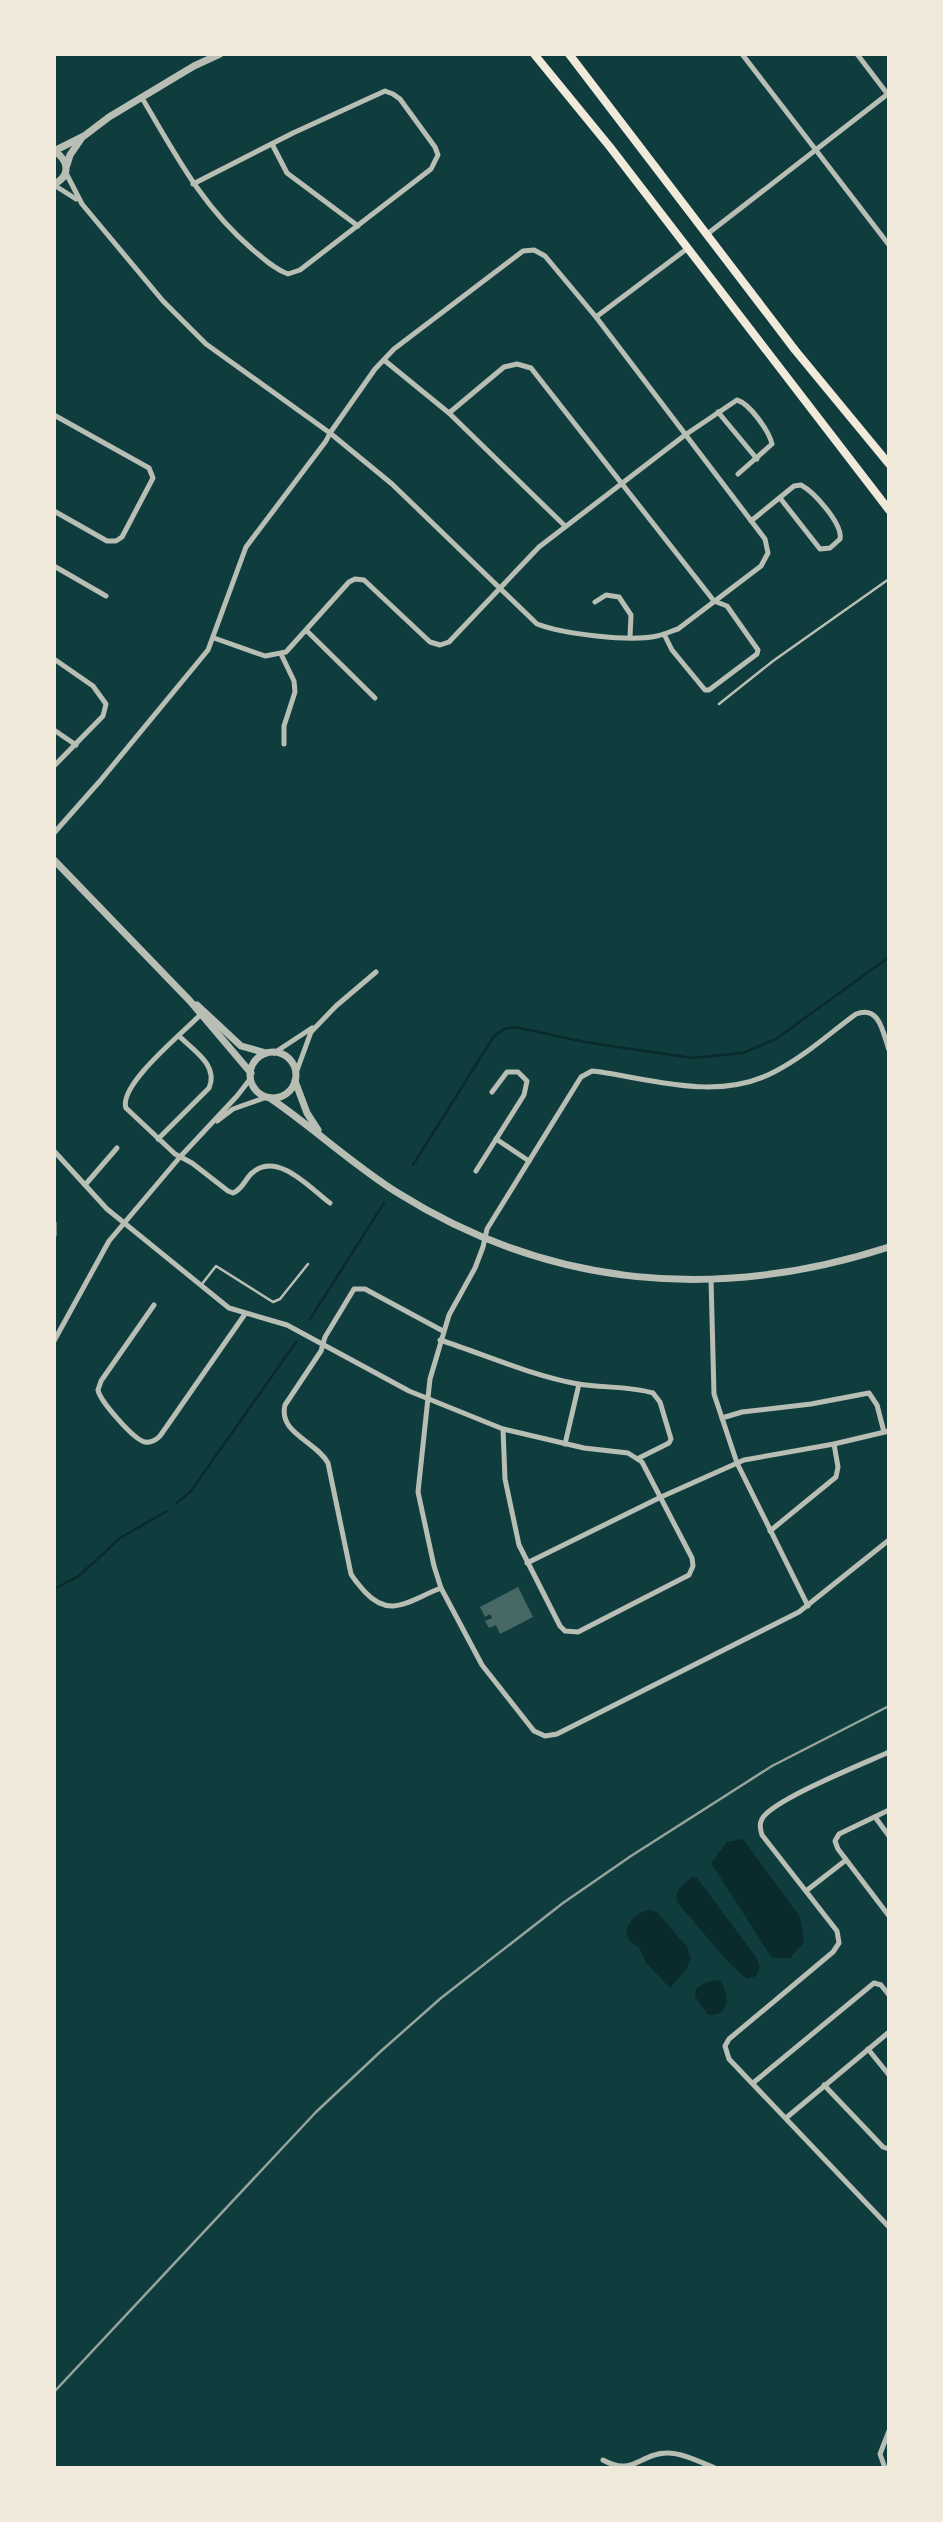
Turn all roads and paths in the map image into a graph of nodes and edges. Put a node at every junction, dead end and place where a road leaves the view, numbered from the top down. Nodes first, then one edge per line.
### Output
1 (220, 54) edge
2 (534, 54) edge
3 (569, 54) edge
4 (742, 54) edge
5 (857, 54) edge
6 (888, 94) edge
7 (142, 98) junction
8 (84, 136) junction
9 (272, 144) junction
10 (813, 149) junction
11 (54, 151) edge
12 (66, 171) junction
13 (54, 184) edge
14 (193, 184) junction
15 (82, 204) junction
16 (358, 226) junction
17 (706, 235) junction
18 (889, 245) edge
19 (688, 248) junction
20 (596, 317) junction
21 (384, 360) junction
22 (718, 412) junction
23 (449, 413) junction
24 (54, 415) edge
25 (330, 433) junction
26 (685, 435) junction
27 (757, 459) junction
28 (889, 464) edge
29 (737, 474) dead end
30 (622, 482) junction
31 (780, 498) junction
32 (889, 510) edge
33 (54, 511) edge
34 (751, 521) junction
35 (565, 526) junction
36 (54, 566) edge
37 (889, 579) edge
38 (499, 589) junction
39 (106, 596) dead end
40 (714, 601) junction
41 (595, 602) dead end
42 (307, 631) junction
43 (664, 634) junction
44 (214, 638) junction
45 (630, 638) junction
46 (281, 654) junction
47 (54, 659) edge
48 (374, 698) dead end
49 (719, 704) dead end
50 (54, 730) edge
51 (284, 744) dead end
52 (76, 745) junction
53 (54, 766) edge
54 (54, 833) edge
55 (54, 860) edge
56 (376, 972) dead end
57 (190, 1001) junction
58 (200, 1015) junction
59 (325, 1017) junction
60 (179, 1036) junction
61 (889, 1050) edge
62 (270, 1053) junction
63 (251, 1075) junction
64 (295, 1077) junction
65 (492, 1092) dead end
66 (269, 1097) junction
67 (206, 1129) junction
68 (159, 1139) junction
69 (496, 1139) junction
70 (117, 1148) dead end
71 (54, 1151) edge
72 (344, 1155) junction
73 (180, 1157) junction
74 (529, 1161) junction
75 (476, 1171) dead end
76 (85, 1185) junction
77 (330, 1203) dead end
78 (54, 1223) edge
79 (123, 1223) junction
80 (54, 1235) edge
81 (486, 1237) junction
82 (889, 1247) edge
83 (308, 1264) dead end
84 (711, 1279) junction
85 (200, 1287) junction
86 (154, 1305) dead end
87 (245, 1314) junction
88 (443, 1331) junction
89 (440, 1340) junction
90 (54, 1341) edge
91 (323, 1344) junction
92 (579, 1384) junction
93 (428, 1399) junction
94 (722, 1418) junction
95 (503, 1429) junction
96 (886, 1431) edge
97 (565, 1444) junction
98 (834, 1444) junction
99 (639, 1458) junction
100 (737, 1463) junction
101 (661, 1497) junction
102 (770, 1531) junction
103 (889, 1540) edge
104 (527, 1563) junction
105 (441, 1588) junction
106 (808, 1606) junction
107 (889, 1752) edge
108 (889, 1810) edge
109 (874, 1817) junction
110 (889, 1836) edge
111 (846, 1860) junction
112 (806, 1891) junction
113 (889, 1916) edge
114 (889, 1995) edge
115 (889, 2032) edge
116 (868, 2049) junction
117 (889, 2075) edge
118 (753, 2084) junction
119 (824, 2085) junction
120 (786, 2118) junction
121 (889, 2150) edge
122 (889, 2227) edge
123 (889, 2431) edge
124 (603, 2460) dead end
125 (715, 2468) edge
126 (884, 2468) edge

1 - 7 street
2 - 19 main road
3 - 17 main road
4 - 10 street
5 - 6 street
6 - 10 street
7 - 8 street
7 - 14 street
8 - 11 street
8 - 12 street
9 - 14 street
9 - 16 street
9 - 16 street
10 - 17 street
10 - 18 street
11 - 12 street
12 - 13 street
12 - 15 street
13 - 15 street
14 - 16 street
15 - 25 street
17 - 28 main road
19 - 20 street
19 - 32 main road
20 - 21 street
20 - 26 street
21 - 23 street
21 - 25 street
22 - 26 street
22 - 27 street
22 - 27 street
23 - 30 street
23 - 35 street
24 - 33 street
25 - 38 street
25 - 44 street
26 - 30 street
26 - 34 street
27 - 29 street
30 - 35 street
30 - 40 street
31 - 31 street
31 - 34 street
34 - 40 street
35 - 38 street
36 - 39 street
37 - 49 lane
38 - 42 street
38 - 45 street
40 - 43 street
40 - 43 street
41 - 45 street
42 - 46 street
42 - 48 street
43 - 45 street
44 - 46 street
44 - 54 street
46 - 51 street
47 - 52 street
50 - 52 street
52 - 53 street
55 - 57 street
56 - 59 street
57 - 58 street
57 - 62 street
58 - 60 street
58 - 63 street
59 - 62 street
59 - 64 street
60 - 68 street
60 - 68 street
61 - 74 street
62 - 63 street
62 - 64 street
63 - 66 street
63 - 67 street
64 - 66 street
64 - 72 street
65 - 69 street
66 - 67 street
66 - 72 street
67 - 73 street
68 - 73 street
69 - 74 street
69 - 75 street
70 - 76 street
71 - 76 street
72 - 81 street
73 - 77 street
73 - 79 street
74 - 81 street
76 - 79 street
78 - 80 street
79 - 85 street
79 - 90 street
81 - 84 street
81 - 88 street
82 - 84 street
83 - 85 lane
84 - 94 street
85 - 87 street
86 - 87 street
87 - 91 street
88 - 89 street
88 - 91 street
89 - 92 street
89 - 93 street
91 - 93 street
91 - 105 street
92 - 97 street
92 - 99 street
93 - 95 street
93 - 105 street
94 - 96 street
94 - 100 street
95 - 97 street
95 - 104 street
96 - 98 street
97 - 99 street
98 - 100 street
98 - 102 street
99 - 101 street
100 - 101 street
100 - 102 street
101 - 104 street
101 - 104 street
102 - 106 street
103 - 106 street
105 - 106 street
107 - 112 street
108 - 109 street
109 - 110 street
109 - 111 street
111 - 112 street
111 - 113 street
112 - 118 street
114 - 118 street
115 - 116 street
116 - 117 street
116 - 119 street
118 - 120 street
119 - 120 street
119 - 121 street
120 - 122 street
123 - 126 street
124 - 125 street

